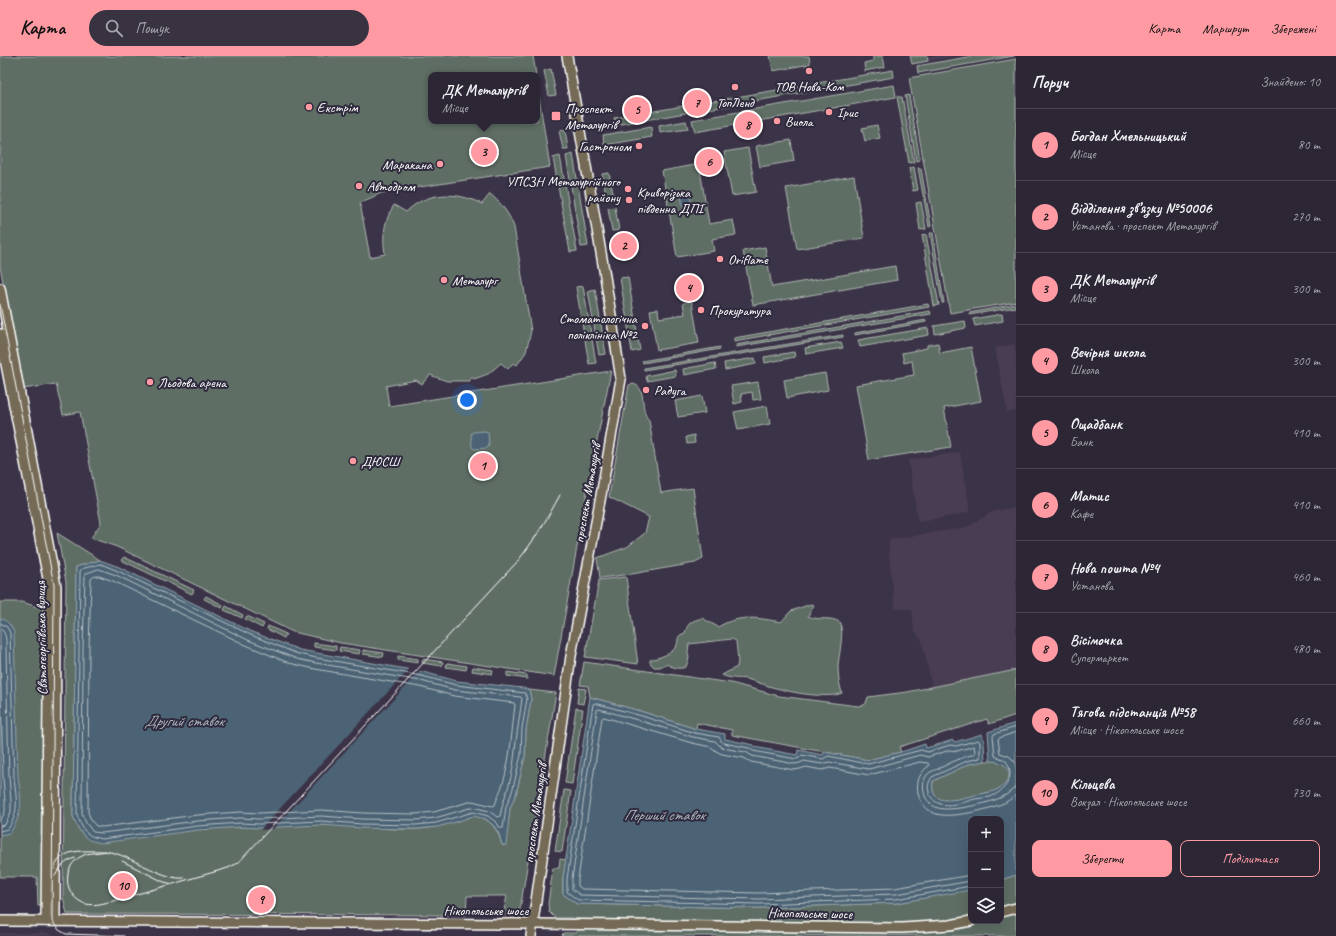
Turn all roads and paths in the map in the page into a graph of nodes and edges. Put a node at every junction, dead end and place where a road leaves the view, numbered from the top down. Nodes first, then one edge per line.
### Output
1 (567, 56) edge
2 (0, 288) edge
3 (0, 334) edge
4 (1016, 908) edge
5 (1004, 911) edge
6 (0, 921) edge
7 (51, 921) junction
8 (968, 922) edge
9 (533, 924) junction
10 (531, 936) edge

1 - 9 main road, проспект Металургів
2 - 7 main road, Святогеоргіївська вулиця
3 - 7 main road, Святогеоргіївська вулиця
4 - 5 main road
6 - 7 main road, Нікопольське шосе
7 - 9 main road, Нікопольське шосе
8 - 9 main road, Нікопольське шосе
9 - 10 main road, проспект Металургів

